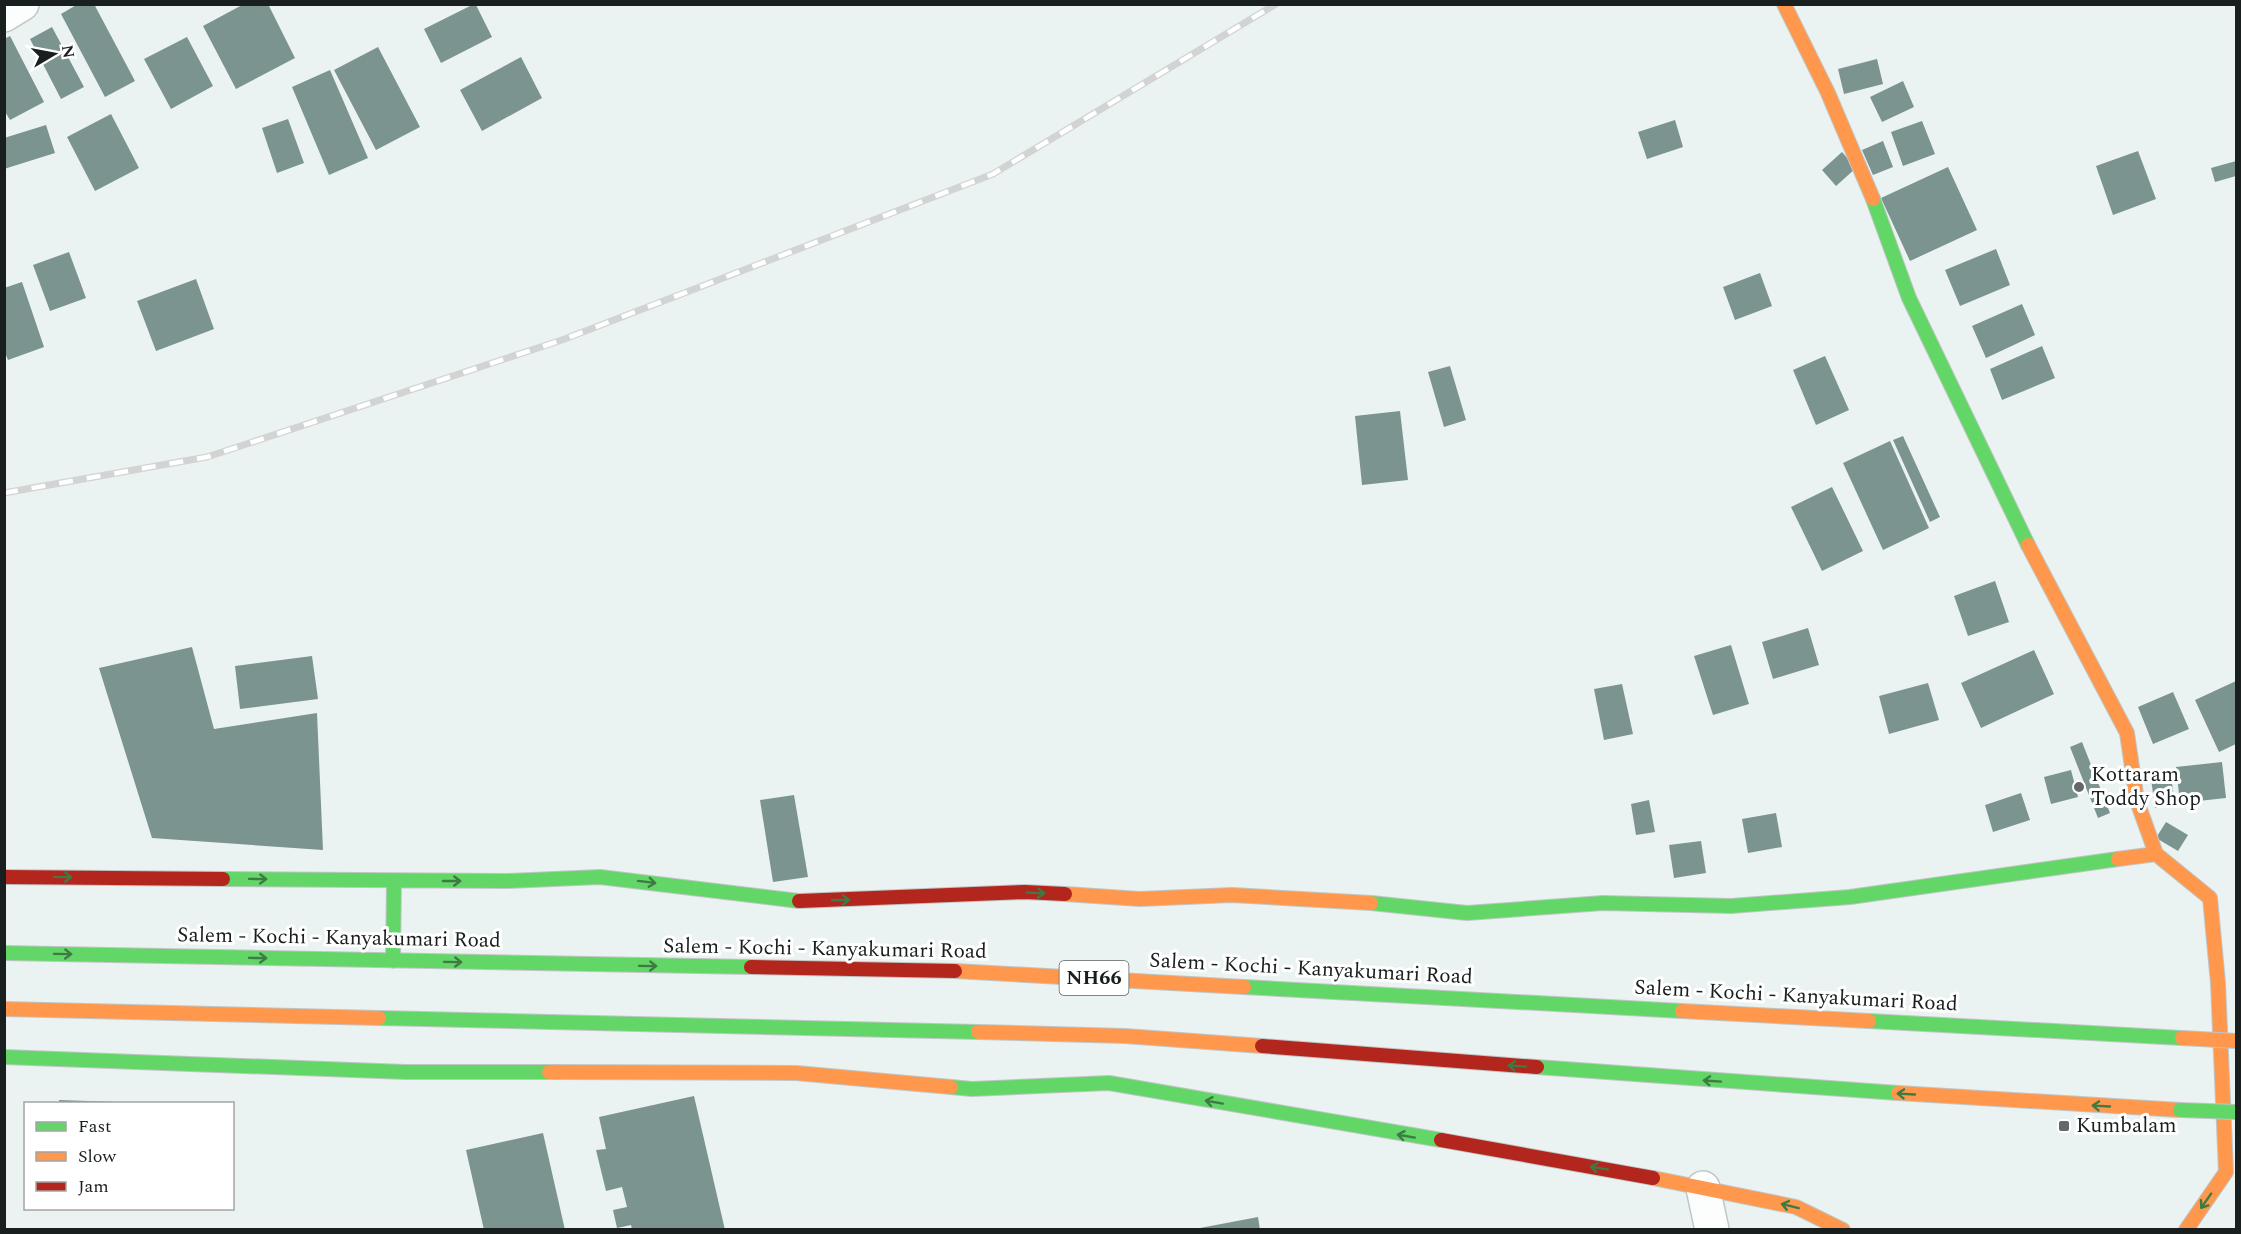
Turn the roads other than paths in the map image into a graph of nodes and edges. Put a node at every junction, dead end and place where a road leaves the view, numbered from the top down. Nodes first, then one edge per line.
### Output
1 (22, 4) edge
2 (1784, 4) edge
3 (4, 15) edge
4 (2156, 854) junction
5 (4, 877) edge
6 (394, 881) junction
7 (4, 953) edge
8 (393, 961) junction
9 (4, 1009) edge
10 (2236, 1041) edge
11 (4, 1057) edge
12 (2236, 1112) edge
13 (1703, 1188) junction
14 (1712, 1230) edge
15 (1843, 1230) edge
16 (2186, 1230) edge

1 - 3 street
2 - 4 main road
6 -> 4 main road
4 -> 16 main road
5 -> 6 main road
6 - 8 main road
7 -> 8 main road, Salem - Kochi - Kanyakumari Road / NH66
8 -> 10 main road, Salem - Kochi - Kanyakumari Road / NH66, bridge
12 -> 9 main road, bridge
13 -> 11 main road
13 - 14 street
15 -> 13 main road

